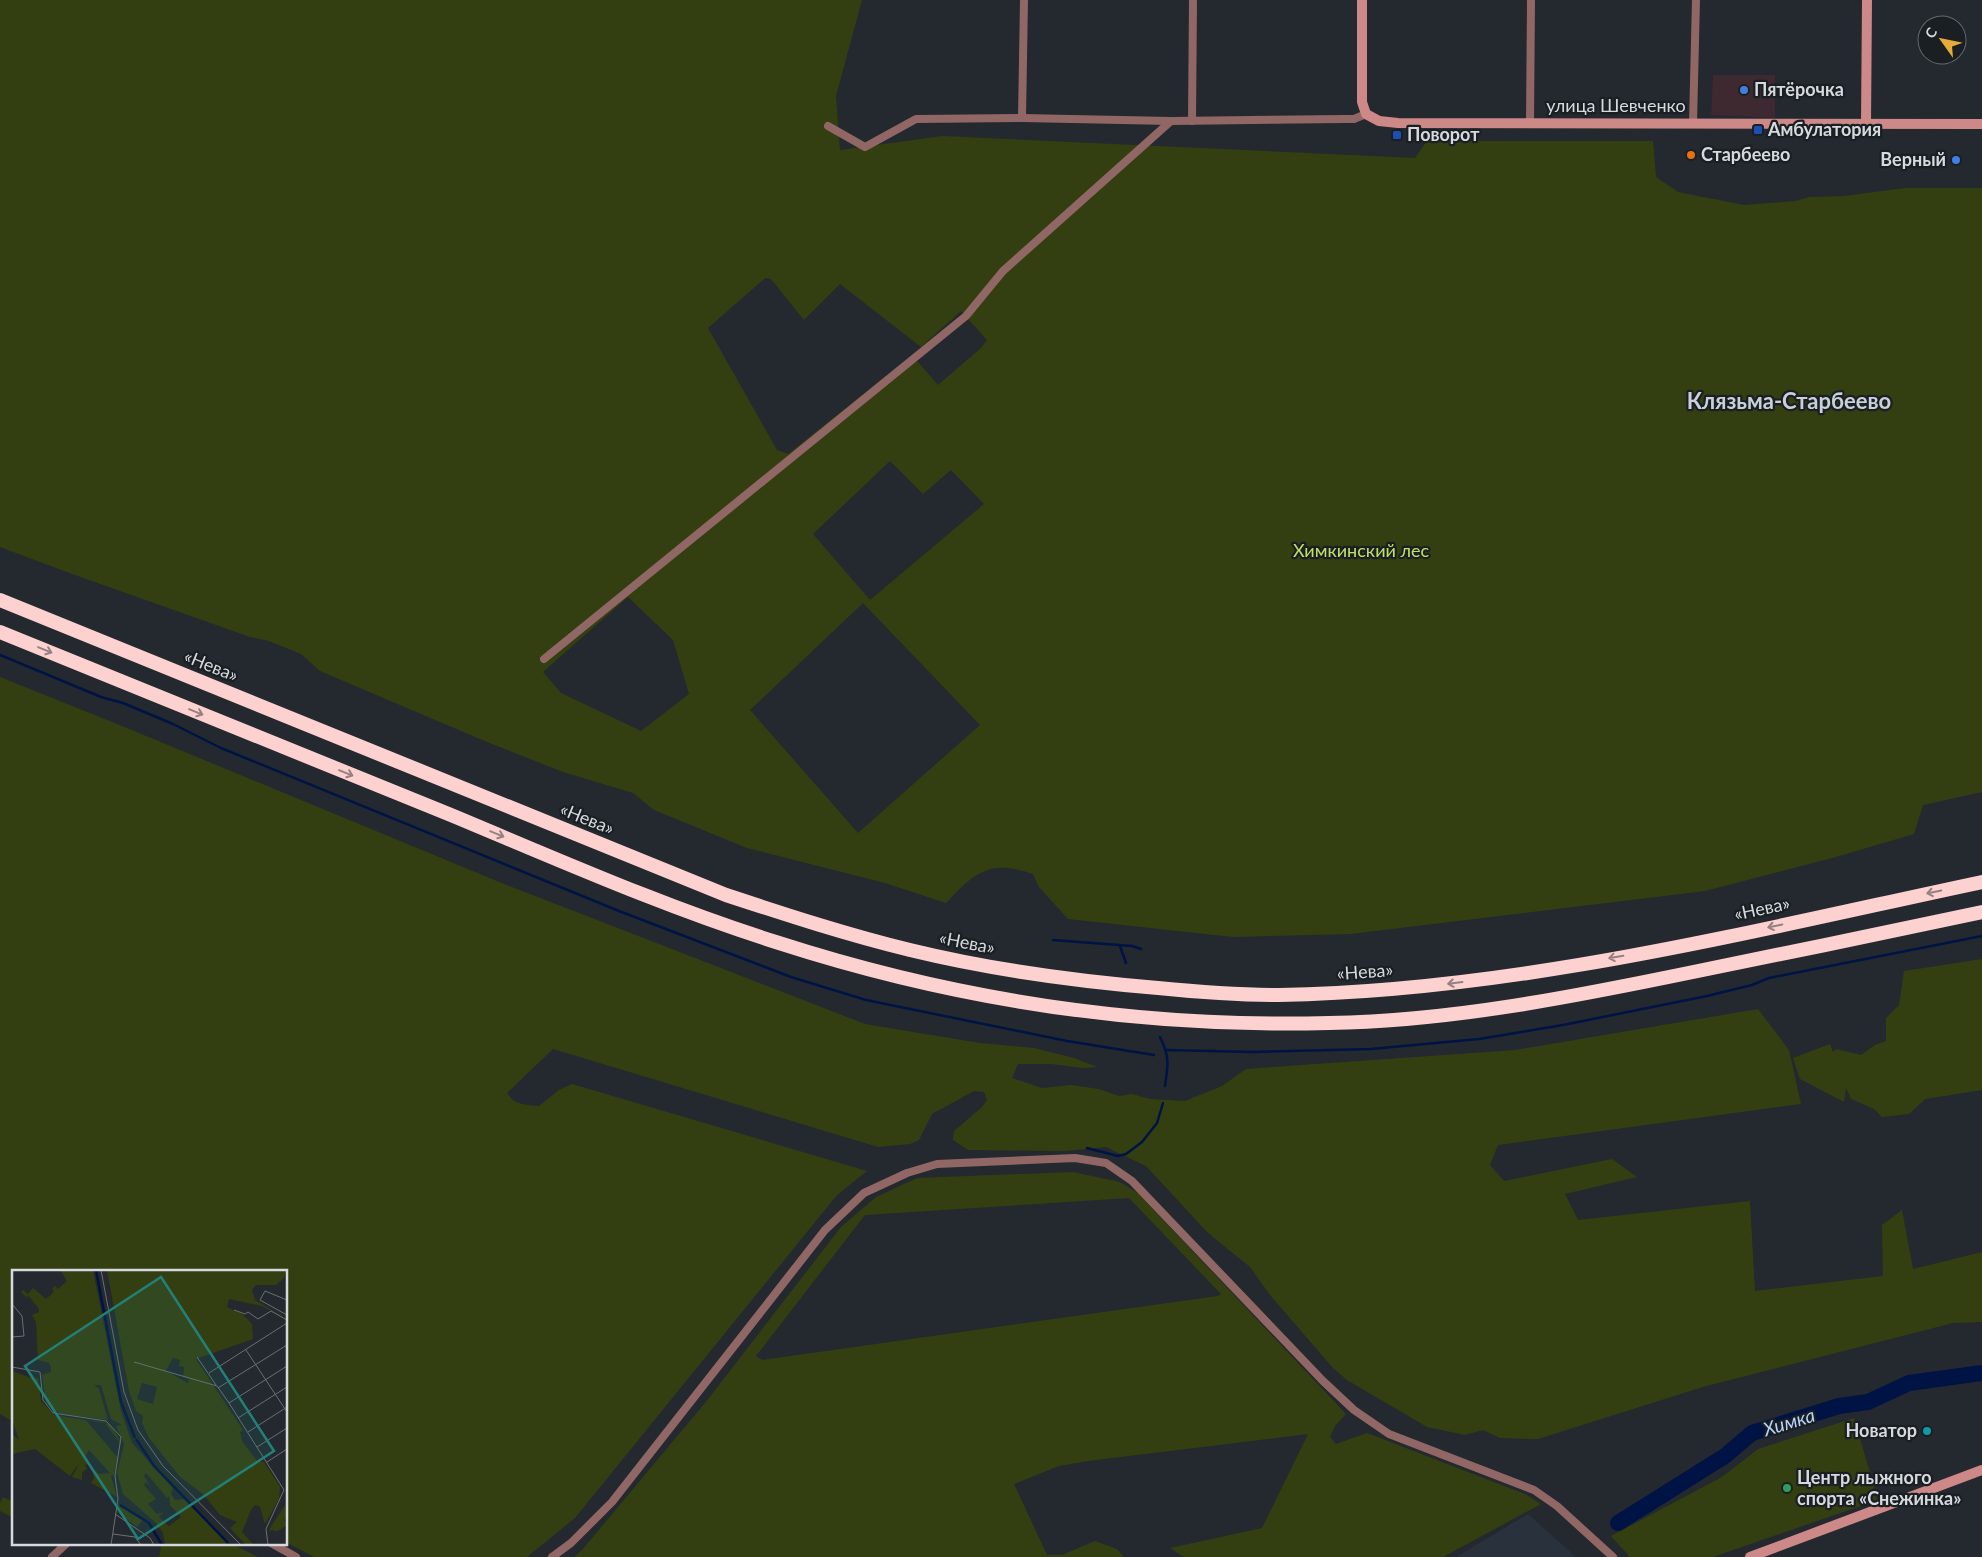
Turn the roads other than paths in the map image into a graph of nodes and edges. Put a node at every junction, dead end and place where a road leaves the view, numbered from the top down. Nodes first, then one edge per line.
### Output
1 (1024, 0) edge
2 (1193, 0) edge
3 (1362, 0) edge
4 (1531, 0) edge
5 (1696, 0) edge
6 (1867, 0) edge
7 (1366, 114) junction
8 (1022, 118) junction
9 (1171, 121) junction
10 (1192, 121) junction
11 (1530, 122) junction
12 (1693, 123) junction
13 (1866, 123) junction
14 (1982, 124) edge
15 (828, 126) dead end
16 (0, 600) edge
17 (0, 632) edge
18 (544, 660) dead end
19 (1982, 882) edge
20 (1982, 912) edge
21 (1982, 1470) edge
22 (65, 1544) edge
23 (273, 1544) edge
24 (52, 1557) edge
25 (296, 1557) edge
26 (552, 1557) edge
27 (1613, 1557) edge
28 (1750, 1557) edge

1 - 8 street
2 - 10 street
3 - 7 main road
4 - 11 street
5 - 12 street
6 - 13 main road
7 - 10 street
7 - 11 main road, улица Шевченко
8 - 9 street
8 - 15 street
9 - 10 street
9 - 18 street
11 - 12 main road, улица Шевченко
12 - 13 main road, улица Шевченко
13 - 14 main road, улица Шевченко
19 -> 16 highway, «Нева»
17 -> 20 highway
21 - 28 main road
22 - 24 street
23 - 25 street
26 - 27 street

